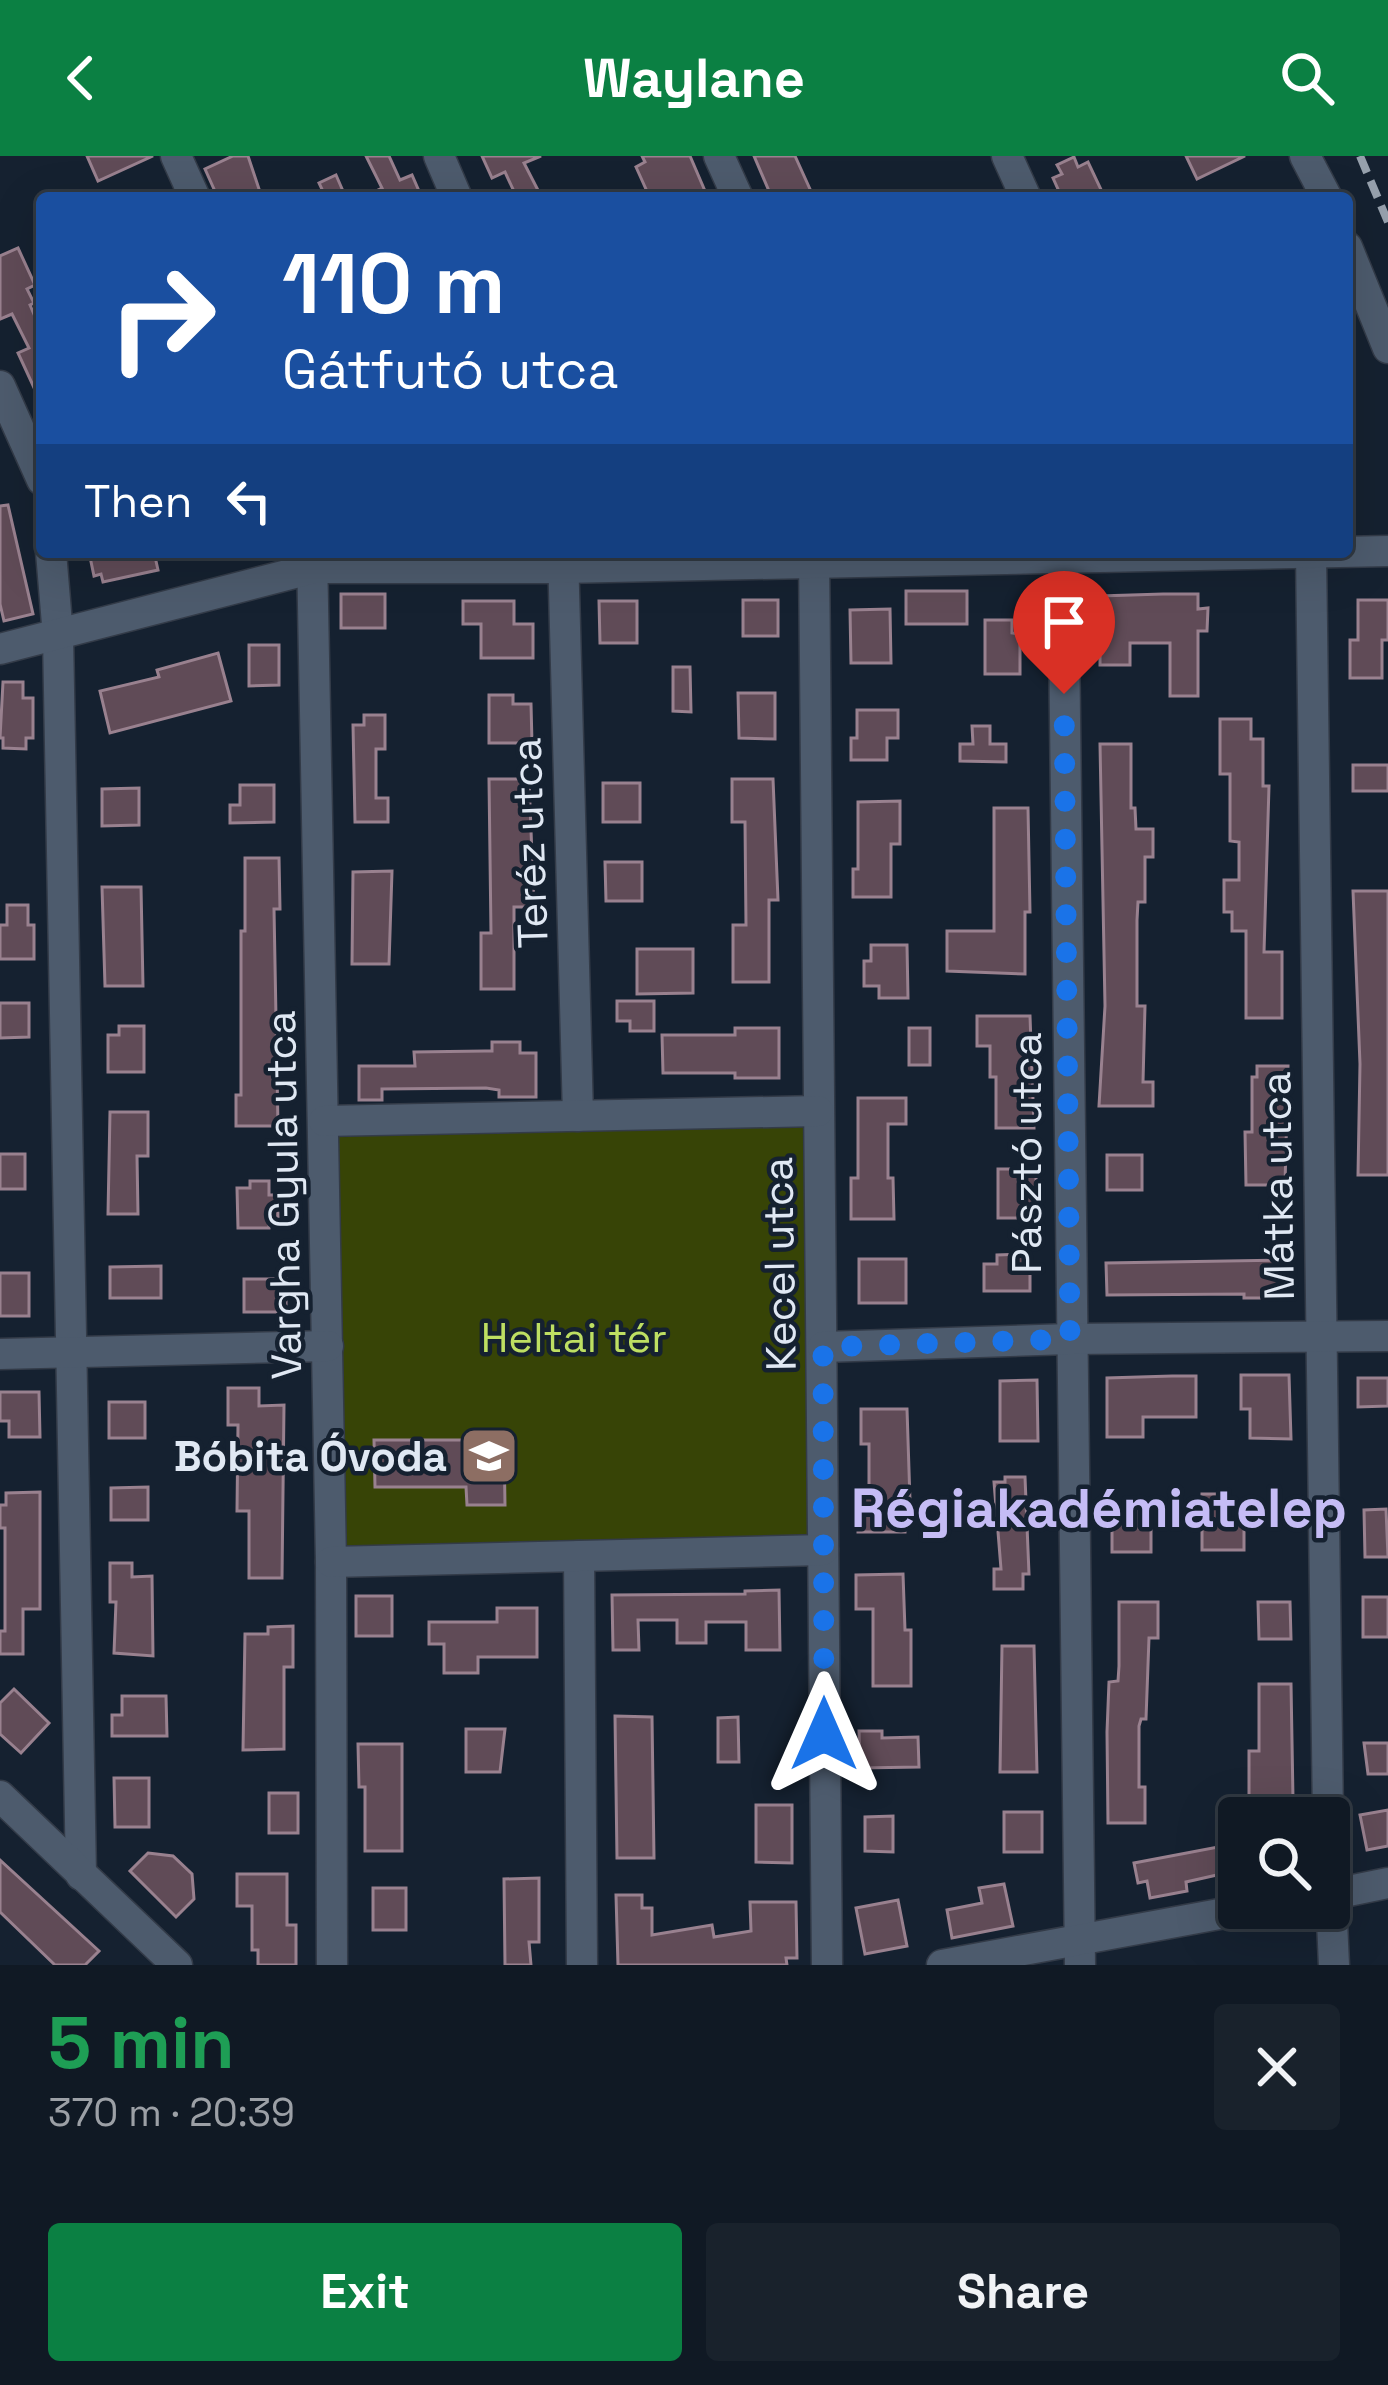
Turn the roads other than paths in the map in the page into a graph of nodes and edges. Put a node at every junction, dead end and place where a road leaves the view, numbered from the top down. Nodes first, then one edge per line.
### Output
1 (176, 156) edge
2 (439, 156) edge
3 (719, 156) edge
4 (1007, 156) edge
5 (1305, 156) edge
6 (192, 192) edge
7 (454, 192) edge
8 (735, 192) edge
9 (1023, 192) edge
10 (1324, 192) edge
11 (1353, 262) edge
12 (1388, 348) edge
13 (0, 386) edge
14 (36, 467) edge
15 (1388, 550) edge
16 (1353, 552) edge
17 (52, 558) edge
18 (730, 558) edge
19 (814, 558) edge
20 (1063, 558) edge
21 (1311, 558) edge
22 (313, 560) edge
23 (563, 560) edge
24 (58, 636) junction
25 (0, 650) edge
26 (818, 1111) junction
27 (578, 1116) junction
28 (324, 1121) junction
29 (1321, 1336) junction
30 (1388, 1336) edge
31 (1070, 1339) junction
32 (328, 1346) junction
33 (823, 1347) junction
34 (70, 1353) junction
35 (0, 1354) edge
36 (823, 1550) junction
37 (579, 1556) junction
38 (331, 1562) junction
39 (0, 1796) edge
40 (1328, 1797) edge
41 (81, 1875) junction
42 (1388, 1883) edge
43 (1350, 1890) edge
44 (1218, 1917) edge
45 (1331, 1929) edge
46 (1079, 1952) edge
47 (177, 1965) edge
48 (332, 1965) edge
49 (582, 1965) edge
50 (827, 1965) edge
51 (942, 1965) edge
52 (1334, 1965) edge

1 - 6 street
2 - 7 street
3 - 8 street
4 - 9 street
5 - 10 street
11 - 12 street
13 - 14 street
15 - 16 street
17 - 24 street
18 - 23 street
19 - 26 street, Kecel utca
20 - 31 street, Pásztó utca
21 - 29 street, Mátka utca
22 - 23 street
22 - 24 street
22 - 28 street, Vargha Gyula utca
23 - 27 street, Teréz utca
24 - 25 street
24 - 34 street
26 - 27 street
26 - 33 street, Kecel utca
27 - 28 street
28 - 32 street, Vargha Gyula utca
29 - 30 street
29 - 31 street
29 - 40 street, Mátka utca
31 - 33 street
31 - 46 street, Pásztó utca
32 - 34 street
32 - 38 street, Vargha Gyula utca
33 - 36 street, Kecel utca
34 - 35 street
34 - 41 street
36 - 37 street
36 - 50 street, Kecel utca
37 - 38 street
37 - 49 street
38 - 48 street, Vargha Gyula utca
39 - 41 street
41 - 47 street
42 - 43 street
44 - 46 street
45 - 52 street
46 - 51 street

